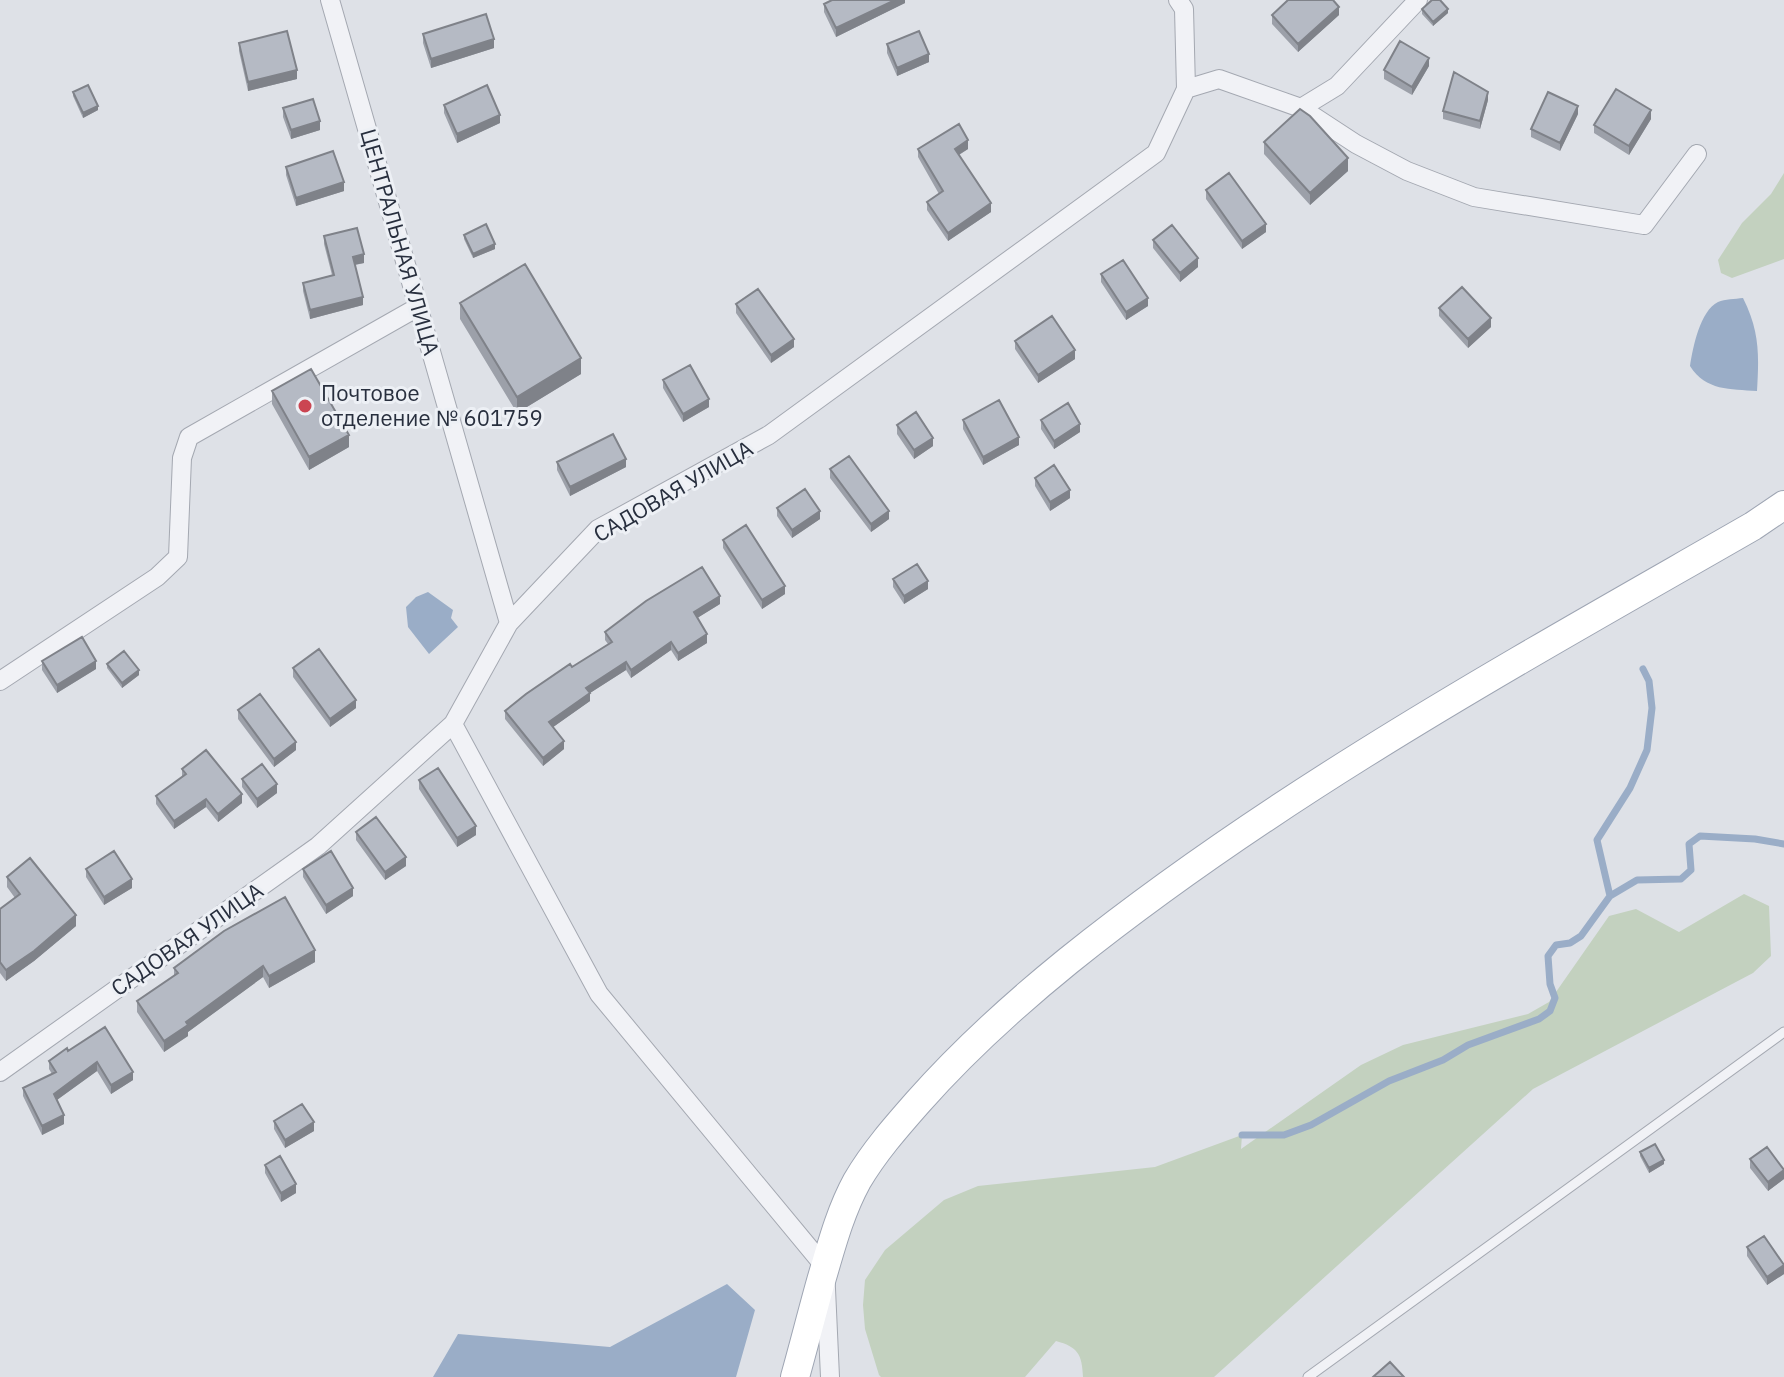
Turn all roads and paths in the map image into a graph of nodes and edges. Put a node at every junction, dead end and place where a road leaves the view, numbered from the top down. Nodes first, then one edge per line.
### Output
1 (330, 0) edge
2 (1178, 0) edge
3 (1418, 0) edge
4 (1186, 89) junction
5 (1301, 108) junction
6 (1697, 154) dead end
7 (418, 307) junction
8 (1784, 505) edge
9 (509, 623) junction
10 (0, 681) edge
11 (453, 724) junction
12 (1784, 1032) edge
13 (0, 1072) edge
14 (825, 1267) junction
15 (795, 1377) edge
16 (830, 1377) edge
17 (1308, 1377) edge

1 - 7 street, ЦЕНТРАЛЬНАЯ УЛИЦА
2 - 4 street
3 - 5 street
4 - 5 street
4 - 9 street, САДОВАЯ УЛИЦА
5 - 6 street
7 - 9 street, ЦЕНТРАЛЬНАЯ УЛИЦА
7 - 10 street
8 - 14 main road
9 - 11 street, САДОВАЯ УЛИЦА
11 - 13 street, САДОВАЯ УЛИЦА
11 - 14 street
12 - 17 lane
14 - 15 main road
14 - 16 street

